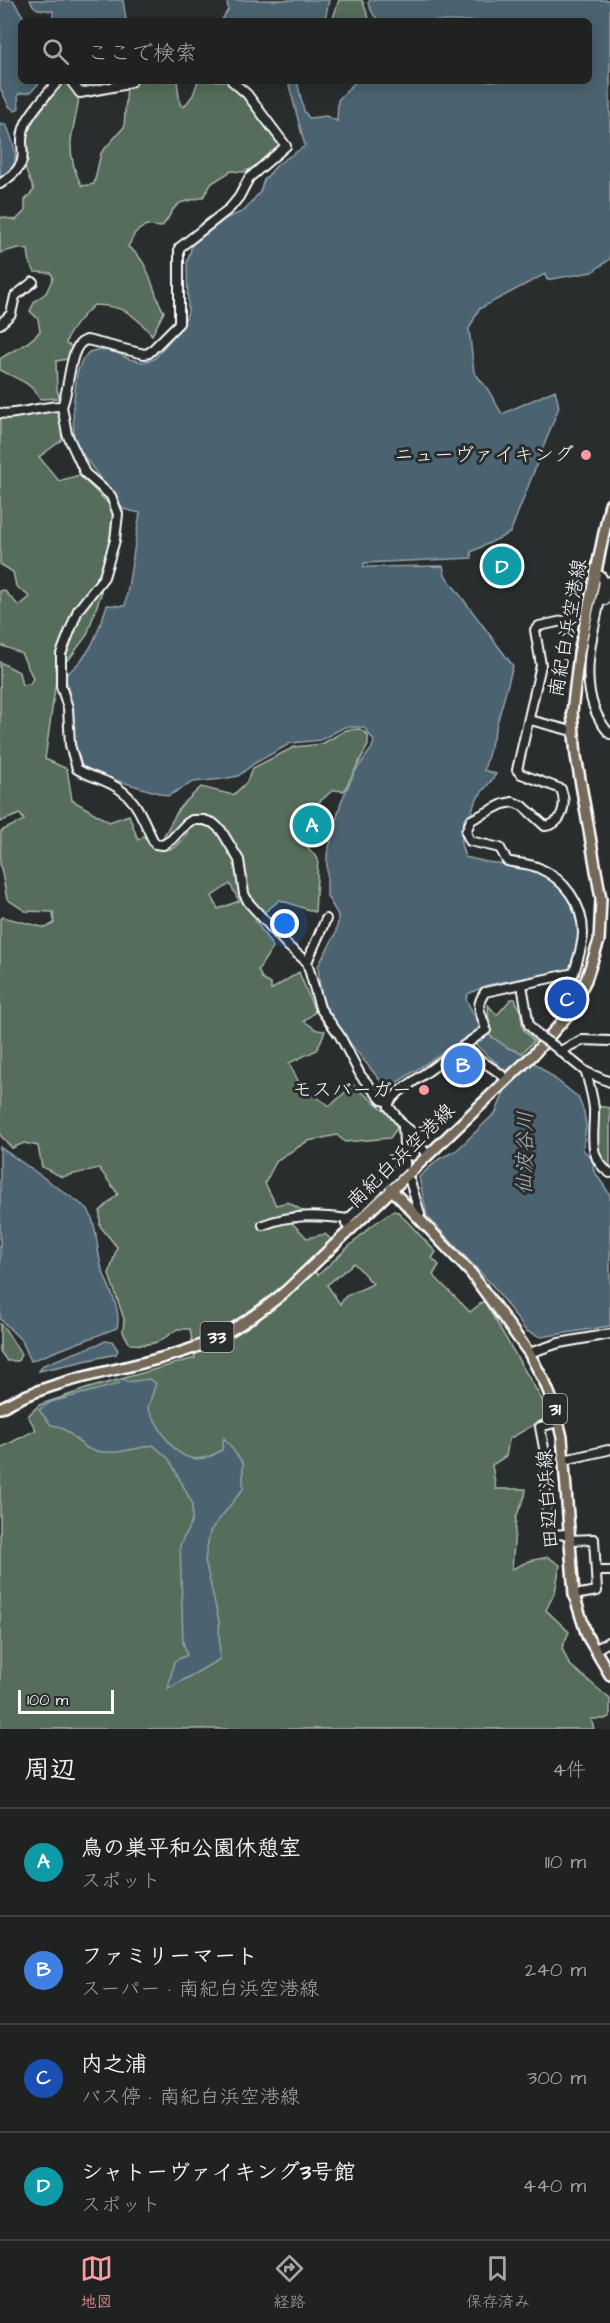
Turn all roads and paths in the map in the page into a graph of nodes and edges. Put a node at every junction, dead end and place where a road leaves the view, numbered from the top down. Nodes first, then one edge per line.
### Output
1 (56, 84) edge
2 (73, 84) edge
3 (125, 84) edge
4 (235, 84) edge
5 (0, 184) edge
6 (33, 282) dead end
7 (0, 324) edge
8 (62, 406) junction
9 (0, 413) edge
10 (610, 504) edge
11 (595, 574) junction
12 (610, 581) edge
13 (596, 616) junction
14 (572, 619) tunnel mouth
15 (530, 720) junction
16 (572, 731) junction
17 (610, 734) edge
18 (327, 919) dead end
19 (307, 962) junction
20 (522, 985) junction
21 (610, 1041) edge
22 (465, 1045) junction
23 (557, 1049) junction
24 (586, 1072) junction
25 (507, 1078) junction
26 (610, 1082) edge
27 (389, 1102) junction
28 (403, 1125) junction
29 (427, 1154) junction
30 (610, 1173) edge
31 (410, 1181) dead end
32 (392, 1189) junction
33 (418, 1217) junction
34 (348, 1219) junction
35 (263, 1225) dead end
36 (351, 1229) junction
37 (610, 1334) edge
38 (530, 1353) junction
39 (0, 1408) edge
40 (558, 1422) junction
41 (608, 1450) dead end
42 (564, 1460) junction
43 (570, 1537) junction
44 (596, 1571) junction
45 (610, 1571) edge
46 (574, 1595) junction
47 (610, 1641) edge
48 (595, 1650) junction
49 (610, 1675) edge

1 - 5 street
2 - 3 street
4 - 8 street
6 - 7 street
8 - 9 street
8 - 19 street
10 - 11 main road, 南紀白浜空港線 / 33
11 - 13 street
11 - 16 main road, 南紀白浜空港線 / 33
12 - 13 street
13 - 17 street
14 - 15 street
15 - 16 street
15 - 20 street
16 - 25 main road, 南紀白浜空港線 / 33
18 - 19 street
19 - 27 street
20 - 22 street
20 - 23 street, bridge
21 - 23 street
22 - 25 street
22 - 27 street
23 - 24 street
24 - 26 street
24 - 30 street
25 - 29 main road, 南紀白浜空港線 / 33
27 - 28 street
28 - 29 street
28 - 34 street
29 - 32 main road, 南紀白浜空港線 / 33
31 - 33 street
32 - 33 main road, 田辺白浜線 / 31
32 - 36 main road, 南紀白浜空港線 / 33
33 - 38 main road, 田辺白浜線 / 31
34 - 35 street
34 - 36 street
36 - 39 main road, 南紀白浜空港線 / 33
37 - 38 street
38 - 40 main road, 田辺白浜線 / 31
40 - 42 main road, 田辺白浜線 / 31
40 - 43 street
41 - 42 street
42 - 43 main road, 田辺白浜線 / 31
43 - 44 street
43 - 46 main road, 田辺白浜線 / 31
44 - 45 street
44 - 46 street
46 - 48 main road, 田辺白浜線 / 31
47 - 48 street
48 - 49 main road, 田辺白浜線 / 31

